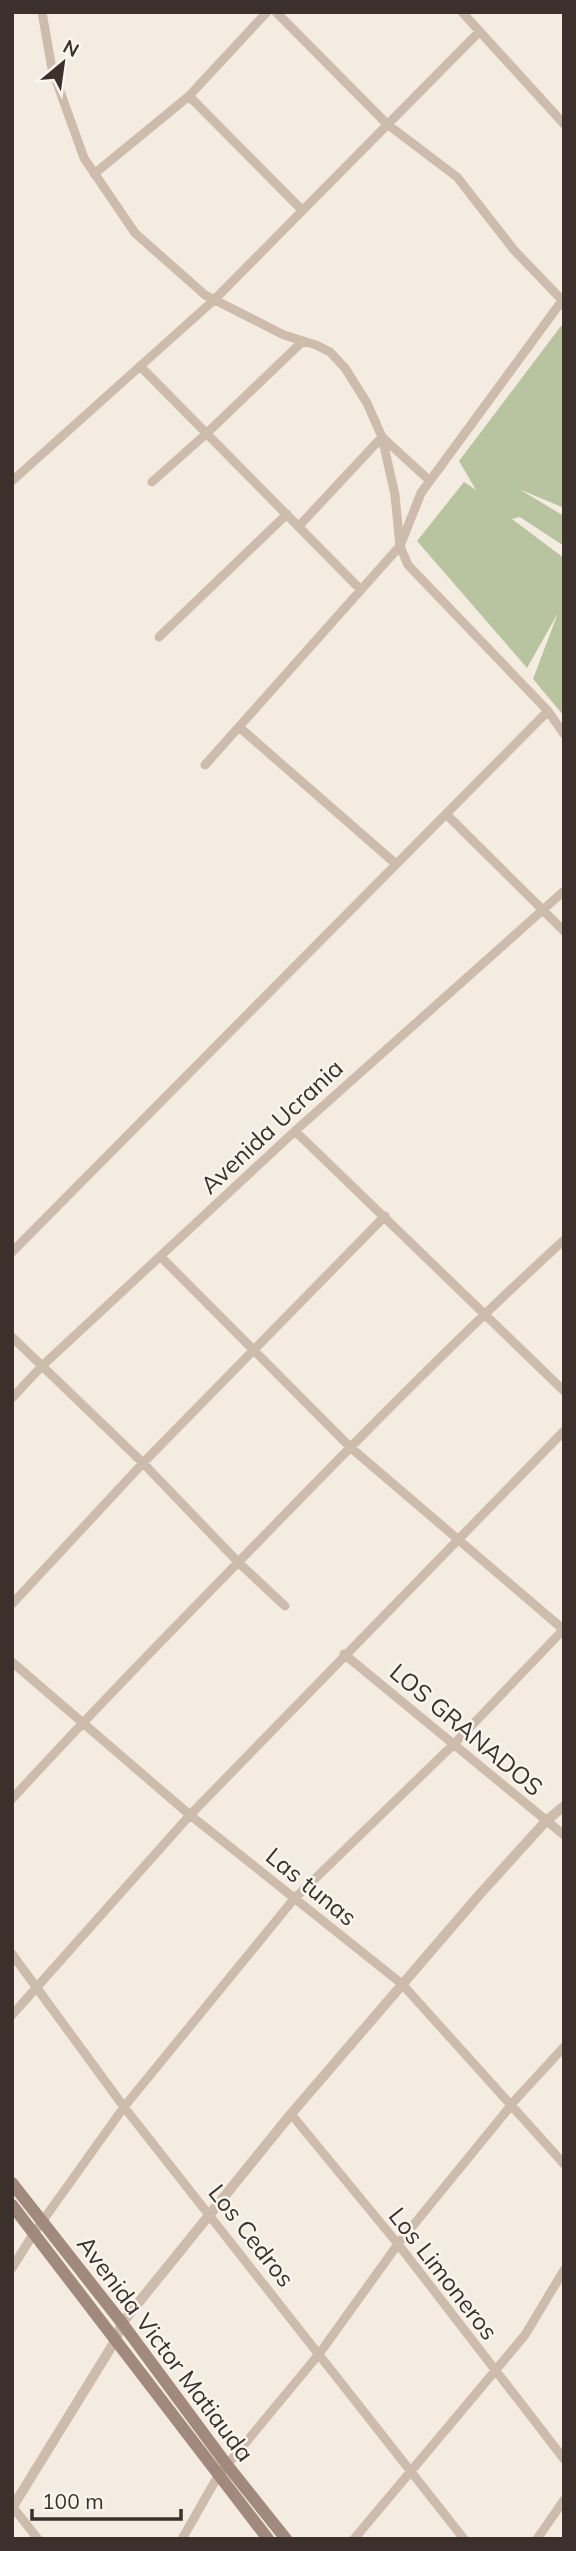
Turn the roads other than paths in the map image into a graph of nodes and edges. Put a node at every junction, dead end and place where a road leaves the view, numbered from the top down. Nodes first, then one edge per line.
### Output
1 (42, 12) edge
2 (268, 12) edge
3 (276, 12) edge
4 (462, 12) edge
5 (479, 32) junction
6 (189, 96) junction
7 (387, 124) junction
8 (564, 124) edge
9 (94, 174) junction
10 (302, 210) junction
11 (563, 299) edge
12 (214, 300) junction
13 (303, 341) junction
14 (140, 366) junction
15 (207, 433) junction
16 (382, 437) junction
17 (12, 481) edge
18 (429, 481) junction
19 (152, 482) dead end
20 (287, 514) junction
21 (299, 526) junction
22 (400, 546) junction
23 (361, 590) junction
24 (159, 637) dead end
25 (548, 711) junction
26 (239, 727) junction
27 (564, 734) edge
28 (205, 765) dead end
29 (446, 814) junction
30 (396, 864) junction
31 (564, 891) edge
32 (542, 909) junction
33 (564, 932) edge
34 (295, 1130) junction
35 (385, 1216) junction
36 (564, 1240) edge
37 (12, 1252) edge
38 (160, 1257) junction
39 (484, 1313) junction
40 (12, 1337) edge
41 (252, 1350) junction
42 (41, 1367) junction
43 (564, 1391) edge
44 (12, 1398) edge
45 (564, 1431) edge
46 (350, 1447) junction
47 (143, 1463) junction
48 (458, 1538) junction
49 (238, 1562) junction
50 (12, 1604) edge
51 (285, 1606) dead end
52 (563, 1629) edge
53 (344, 1654) junction
54 (12, 1662) edge
55 (82, 1722) junction
56 (454, 1744) junction
57 (12, 1799) edge
58 (564, 1805) edge
59 (190, 1815) junction
60 (546, 1821) junction
61 (564, 1835) edge
62 (296, 1898) junction
63 (12, 1954) edge
64 (402, 1984) junction
65 (37, 1986) junction
66 (12, 2015) edge
67 (564, 2047) edge
68 (511, 2106) junction
69 (124, 2107) junction
70 (290, 2114) junction
71 (564, 2164) edge
72 (12, 2183) edge
73 (12, 2206) edge
74 (210, 2216) junction
75 (38, 2228) junction
76 (398, 2244) junction
77 (12, 2268) edge
78 (564, 2270) edge
79 (122, 2323) junction
80 (115, 2341) junction
81 (319, 2354) junction
82 (494, 2371) junction
83 (564, 2459) edge
84 (227, 2465) junction
85 (410, 2473) junction
86 (218, 2476) junction
87 (564, 2500) edge
88 (12, 2507) edge
89 (38, 2539) edge
90 (182, 2539) edge
91 (268, 2539) edge
92 (286, 2539) edge
93 (354, 2539) edge
94 (464, 2539) edge
95 (537, 2539) edge

1 - 9 street
2 - 6 street
3 - 7 street
4 - 5 street
5 - 7 street
5 - 8 street
6 - 9 street
6 - 10 street
7 - 10 street
7 - 11 street
9 - 12 street
10 - 12 street
11 - 18 street
12 - 13 street
12 - 14 street
13 - 15 street
13 - 16 street
14 - 15 street
14 - 17 street
15 - 19 street
15 - 20 street
16 - 18 street
16 - 21 street
16 - 22 street
18 - 22 street
20 - 21 street
20 - 24 street
21 - 23 street
22 - 23 street
22 - 25 street
23 - 26 street
25 - 27 street
25 - 29 street
26 - 28 street
26 - 30 street
29 - 30 street
29 - 32 street
30 - 37 street
31 - 32 street, Avenida Ucrania
32 - 33 street
32 - 34 street, Avenida Ucrania
34 - 35 street
34 - 38 street, Avenida Ucrania
35 - 39 street
35 - 41 street
36 - 39 street
38 - 41 street
38 - 42 street, Avenida Ucrania
39 - 43 street
39 - 46 street
40 - 42 street
41 - 46 street
41 - 47 street
42 - 44 street, Avenida Ucrania
42 - 47 street
45 - 48 street
46 - 48 street
46 - 49 street
47 - 49 street
47 - 50 street
48 - 52 street
48 - 53 street
49 - 51 street
49 - 55 street
52 - 56 street
53 - 56 street, LOS GRANADOS
53 - 59 street
54 - 55 street, Las tunas
55 - 57 street
55 - 59 street, Las tunas
56 - 60 street, LOS GRANADOS
56 - 62 street
58 - 60 street
59 - 62 street, Las tunas
59 - 65 street
60 - 61 street, LOS GRANADOS
60 - 64 street
62 - 64 street, Las tunas
62 - 69 street
63 - 65 street, Los Cedros
64 - 68 street, Las tunas
64 - 70 street
65 - 66 street
65 - 69 street, Los Cedros
67 - 68 street
68 - 71 street, Las tunas
68 - 76 street
69 - 74 street, Los Cedros
69 - 75 street
70 - 74 street
70 - 76 street, Los Limoneros
72 - 75 main road, Avenida Victor Matiauda
73 - 75 main road, Avenida Victor Matiauda
74 - 79 street
74 - 81 street, Los Cedros
75 - 77 street
75 - 79 main road, Avenida Victor Matiauda
75 - 80 main road, Avenida Victor Matiauda
76 - 81 street
76 - 82 street, Los Limoneros
78 - 82 street
79 - 80 street
79 - 84 main road, Avenida Victor Matiauda
80 - 86 main road, Avenida Victor Matiauda
80 - 88 street
81 - 84 street
81 - 85 street, Los Cedros
82 - 83 street, Los Limoneros
82 - 85 street
84 - 86 street
84 - 92 main road, Avenida Victor Matiauda
85 - 93 street
85 - 94 street, Los Cedros
86 - 90 street
86 - 91 main road, Avenida Victor Matiauda
87 - 95 street
88 - 89 street

